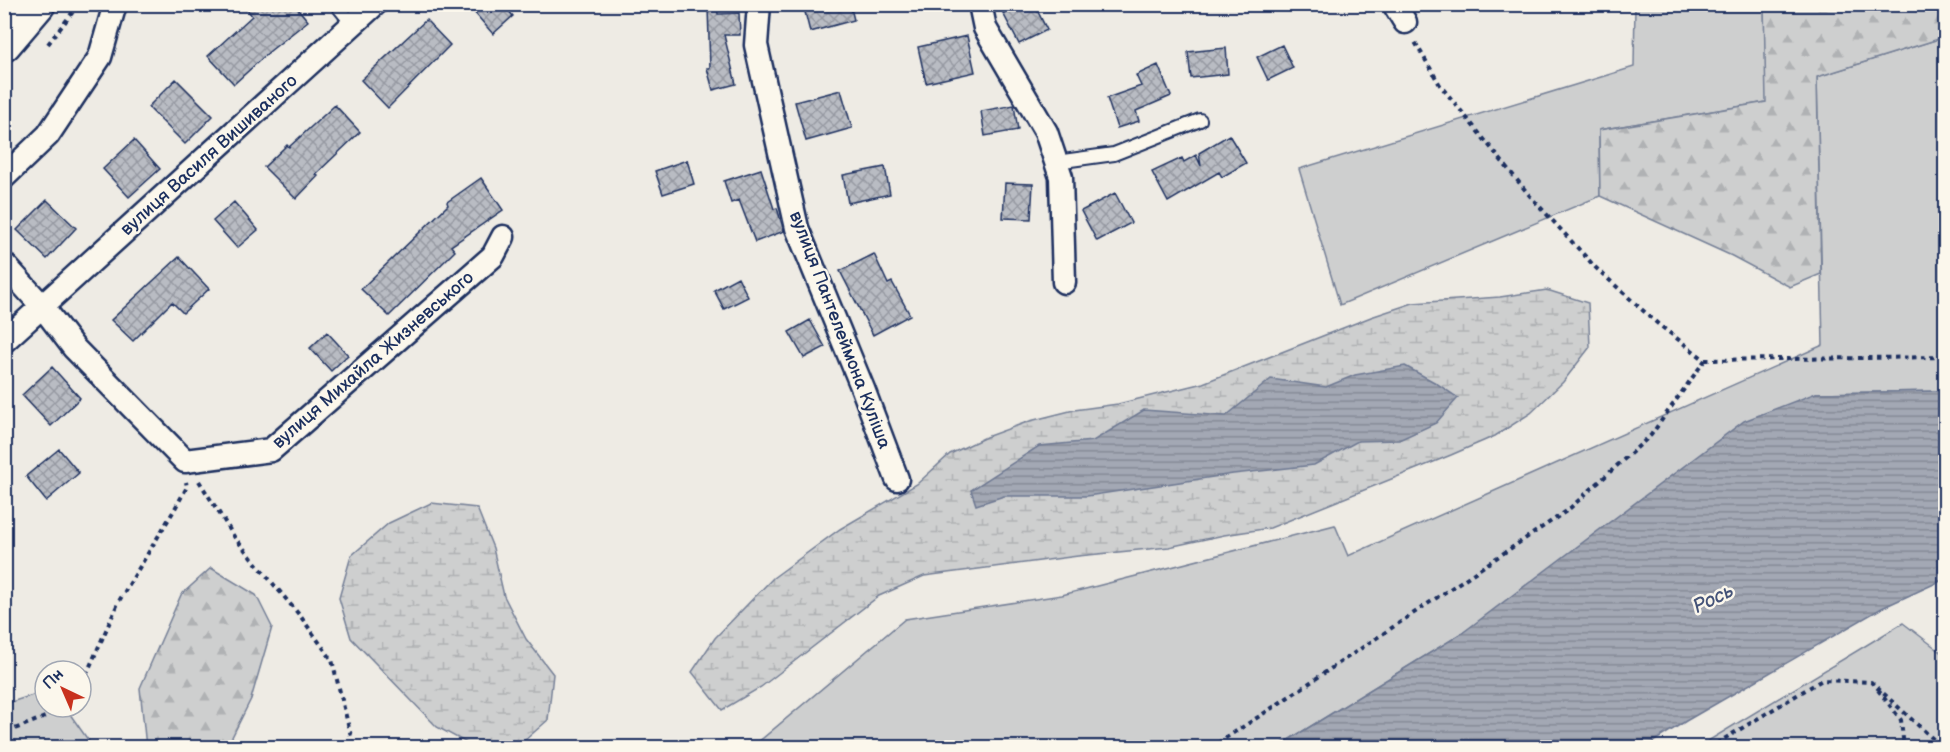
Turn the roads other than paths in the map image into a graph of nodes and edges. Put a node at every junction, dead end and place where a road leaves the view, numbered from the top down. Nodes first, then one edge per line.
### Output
1 (115, 4) edge
2 (336, 4) edge
3 (375, 4) edge
4 (759, 4) edge
5 (980, 4) edge
6 (353, 25) junction
7 (1200, 120) dead end
8 (1056, 162) junction
9 (4, 177) edge
10 (503, 237) dead end
11 (4, 264) edge
12 (1064, 282) dead end
13 (42, 306) junction
14 (4, 341) edge
15 (897, 479) dead end

1 - 9 street
2 - 6 lane
3 - 6 street, вулиця Василя Вишиваного
4 - 15 street, вулиця Пантелеймона Куліша
5 - 8 street
6 - 13 street, вулиця Василя Вишиваного
7 - 8 lane
8 - 12 street
10 - 13 street, вулиця Михайла Жизневського
11 - 13 street
13 - 14 street, вулиця Василя Вишиваного

